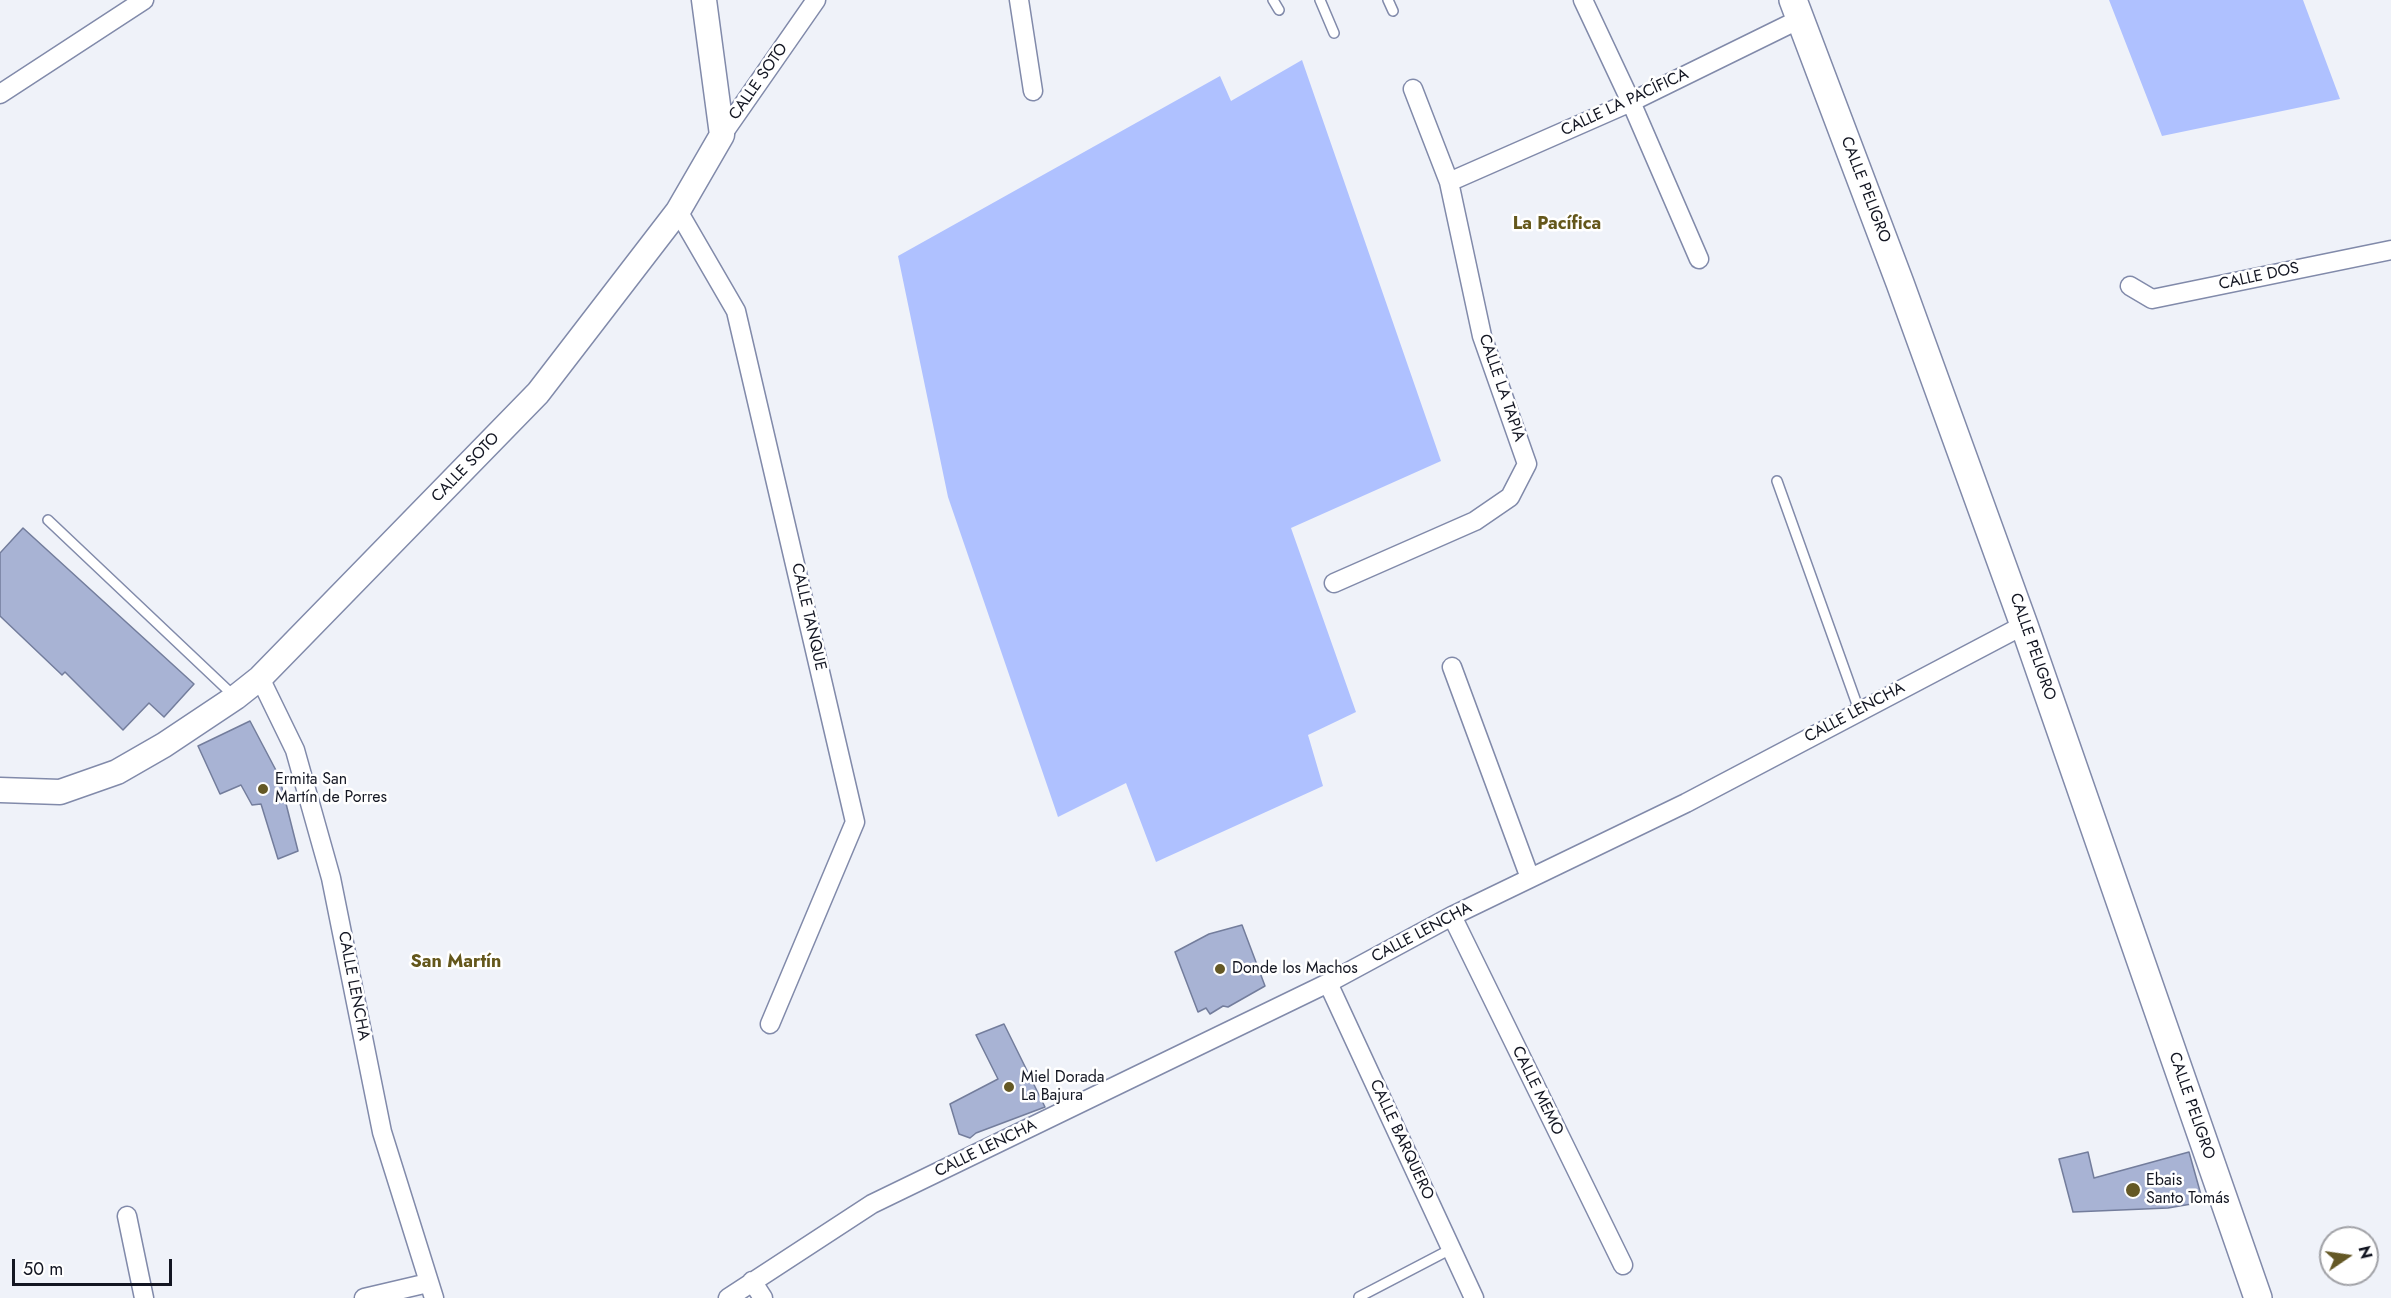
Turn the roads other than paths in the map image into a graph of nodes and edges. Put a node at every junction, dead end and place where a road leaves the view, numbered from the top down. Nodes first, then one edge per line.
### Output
1 (704, 0) edge
2 (816, 0) edge
3 (1019, 0) edge
4 (1273, 0) edge
5 (1320, 0) edge
6 (1388, 0) edge
7 (1583, 0) edge
8 (142, 1) edge
9 (1279, 10) dead end
10 (1796, 10) edge
11 (1393, 12) dead end
12 (1335, 33) dead end
13 (1413, 89) dead end
14 (1033, 91) dead end
15 (0, 93) edge
16 (1631, 102) junction
17 (722, 135) junction
18 (1449, 182) junction
19 (678, 212) junction
20 (2391, 250) edge
21 (1699, 259) dead end
22 (2130, 286) dead end
23 (1777, 481) dead end
24 (48, 520) dead end
25 (1334, 583) dead end
26 (2024, 625) junction
27 (1452, 667) dead end
28 (260, 678) junction
29 (236, 698) junction
30 (1859, 710) junction
31 (0, 790) edge
32 (1530, 878) junction
33 (1452, 916) junction
34 (1328, 983) junction
35 (770, 1024) dead end
36 (127, 1216) dead end
37 (1451, 1248) junction
38 (1623, 1265) dead end
39 (752, 1281) junction
40 (431, 1290) edge
41 (1359, 1296) dead end
42 (144, 1298) edge
43 (364, 1298) edge
44 (728, 1298) edge
45 (763, 1298) edge
46 (1474, 1298) edge
47 (2258, 1298) edge

1 - 17 street
2 - 17 street, CALLE SOTO
3 - 14 street
4 - 9 lane
5 - 12 lane
6 - 11 lane
7 - 16 street
8 - 15 street
10 - 16 street, CALLE LA PACÍFICA
10 - 26 main road, CALLE PELIGRO
13 - 18 street, CALLE LA TAPIA
16 - 18 street, CALLE LA PACÍFICA
16 - 21 street
17 - 19 street, CALLE SOTO
18 - 25 street, CALLE LA TAPIA
19 - 28 street, CALLE SOTO
19 - 35 street, CALLE TANQUE
20 - 22 street, CALLE DOS
23 - 30 lane
24 - 29 lane
26 - 30 street, CALLE LENCHA
26 - 47 main road, CALLE PELIGRO
27 - 32 street
28 - 29 street, CALLE SOTO
28 - 40 street, CALLE LENCHA
29 - 31 street, CALLE SOTO
30 - 32 street, CALLE LENCHA
32 - 33 street, CALLE LENCHA
33 - 34 street, CALLE LENCHA
33 - 38 street, CALLE MEMO
34 - 37 street, CALLE BARQUERO
34 - 39 street, CALLE LENCHA
36 - 42 street
37 - 41 lane
37 - 46 street, CALLE BARQUERO
39 - 44 street, CALLE LENCHA
39 - 45 street
40 - 43 street

